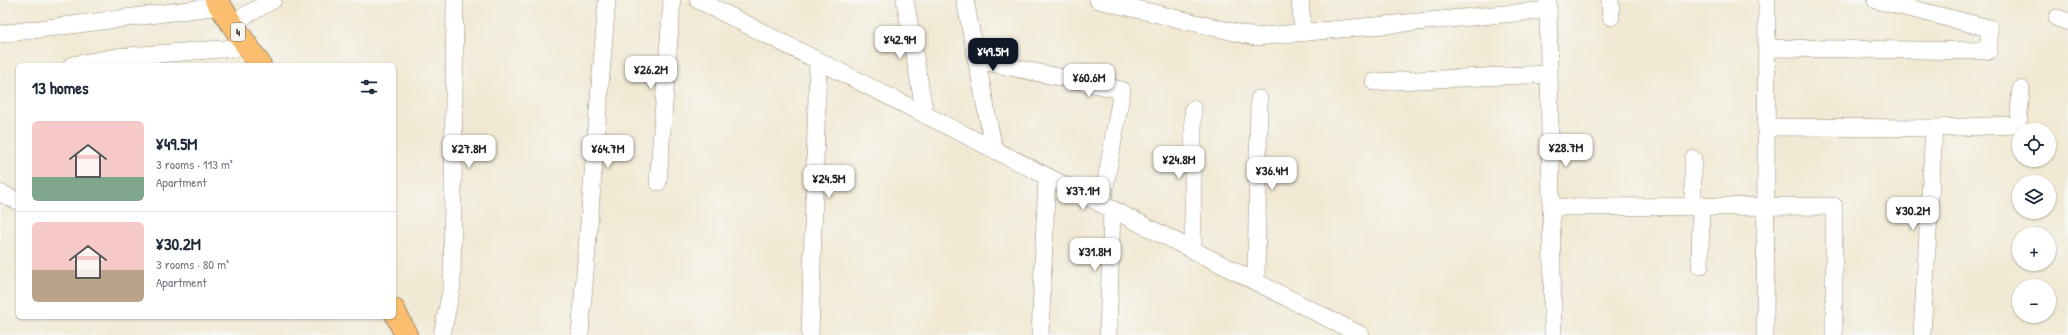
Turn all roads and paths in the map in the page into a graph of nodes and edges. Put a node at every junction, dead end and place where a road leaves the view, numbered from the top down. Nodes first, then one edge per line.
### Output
1 (273, 0) edge
2 (455, 0) edge
3 (607, 0) edge
4 (672, 0) edge
5 (698, 0) edge
6 (905, 0) edge
7 (965, 0) edge
8 (1098, 0) edge
9 (1300, 0) edge
10 (1768, 0) edge
11 (1876, 0) edge
12 (1117, 2) edge
13 (1548, 5) edge
14 (223, 10) edge
15 (1302, 33) junction
16 (0, 34) edge
17 (248, 47) junction
18 (1767, 48) junction
19 (976, 60) junction
20 (818, 61) junction
21 (86, 63) edge
22 (259, 63) edge
23 (1549, 74) junction
24 (1374, 82) dead end
25 (2021, 89) dead end
26 (1259, 99) dead end
27 (1193, 109) dead end
28 (925, 115) junction
29 (1766, 127) junction
30 (1934, 128) junction
31 (994, 150) junction
32 (1693, 159) dead end
33 (1047, 177) junction
34 (658, 182) dead end
35 (0, 193) edge
36 (16, 200) edge
37 (1697, 205) junction
38 (1766, 205) junction
39 (1107, 207) junction
40 (1552, 207) junction
41 (1193, 250) junction
42 (1700, 266) dead end
43 (1256, 282) junction
44 (396, 314) edge
45 (406, 335) edge
46 (442, 335) edge
47 (580, 335) edge
48 (810, 335) edge
49 (1040, 335) edge
50 (1108, 335) edge
51 (1362, 335) edge
52 (1553, 335) edge
53 (1765, 335) edge
54 (1834, 335) edge
55 (1922, 335) edge

1 - 14 street
2 - 46 street
3 - 47 street
4 - 34 street
5 - 20 street
6 - 28 street
7 - 19 street
8 - 12 street
9 - 15 street
10 - 18 street
11 - 18 street
12 - 15 street
13 - 15 street
13 - 23 street
14 - 16 street
14 - 17 main road, 4
17 - 21 street
17 - 22 main road, 4
18 - 29 street
19 - 31 street
19 - 39 street
20 - 28 street
20 - 48 street
23 - 24 street
23 - 40 street
25 - 30 street
26 - 43 street
27 - 41 street
28 - 31 street
29 - 30 street
29 - 38 street
30 - 55 street
31 - 33 street
32 - 37 street
33 - 39 street
33 - 49 street
35 - 36 street
37 - 38 street
37 - 40 street
37 - 42 street
38 - 53 street
38 - 54 street
39 - 41 street
39 - 50 street
40 - 52 street
41 - 43 street
43 - 51 street
44 - 45 main road

